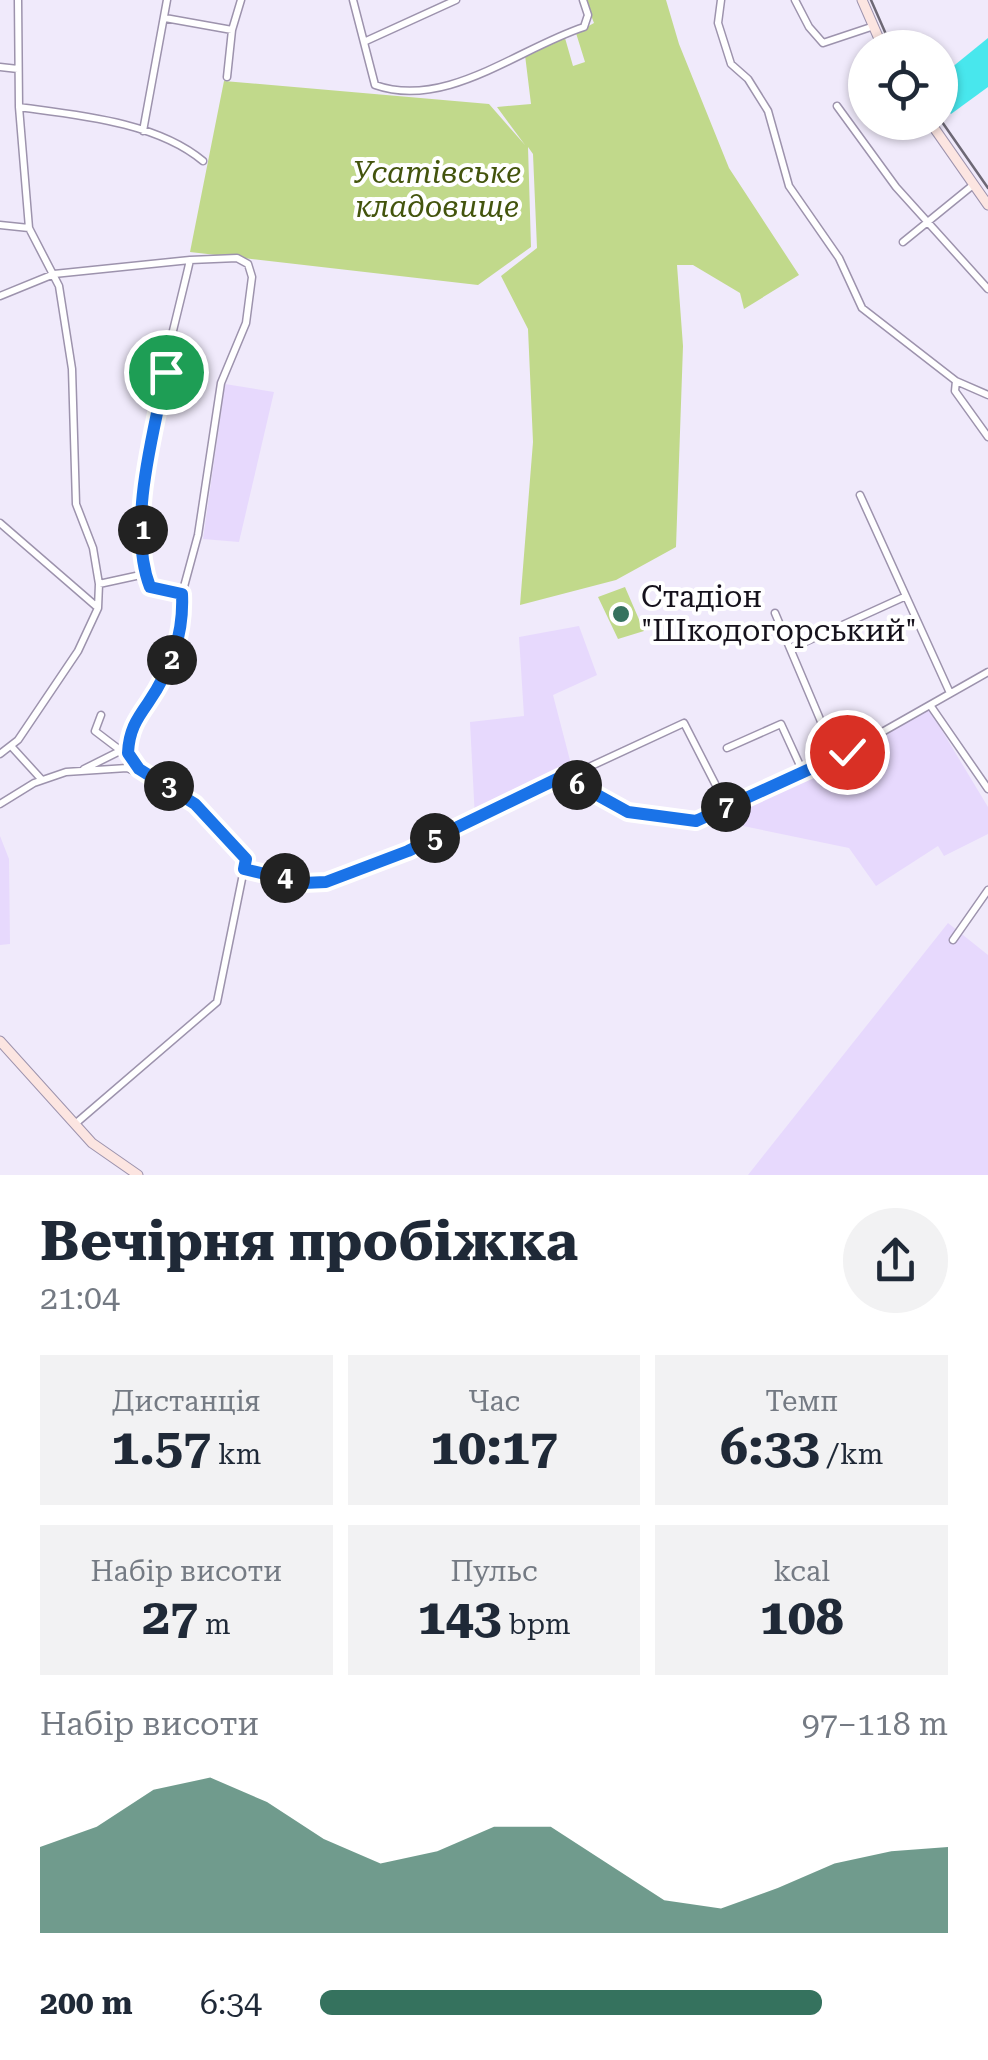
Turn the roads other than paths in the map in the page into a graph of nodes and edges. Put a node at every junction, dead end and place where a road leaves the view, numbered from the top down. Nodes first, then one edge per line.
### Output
1 (18, 0) edge
2 (168, 0) edge
3 (242, 0) edge
4 (353, 0) edge
5 (456, 0) edge
6 (583, 0) edge
7 (721, 0) edge
8 (795, 0) edge
9 (862, 0) edge
10 (165, 18) junction
11 (874, 26) junction
12 (232, 30) junction
13 (876, 30) edge
14 (366, 41) junction
15 (0, 67) edge
16 (18, 69) junction
17 (227, 77) dead end
18 (838, 106) dead end
19 (19, 107) junction
20 (143, 130) junction
21 (942, 140) edge
22 (204, 161) dead end
23 (973, 185) junction
24 (988, 205) edge
25 (928, 219) junction
26 (0, 225) edge
27 (28, 228) junction
28 (902, 242) dead end
29 (190, 260) junction
30 (54, 274) junction
31 (988, 289) edge
32 (0, 296) edge
33 (956, 381) junction
34 (988, 395) edge
35 (986, 425) edge
36 (988, 438) edge
37 (860, 495) dead end
38 (0, 523) edge
39 (145, 574) junction
40 (99, 584) junction
41 (182, 594) junction
42 (904, 597) junction
43 (98, 608) junction
44 (776, 613) dead end
45 (792, 648) junction
46 (988, 672) edge
47 (950, 693) junction
48 (930, 705) junction
49 (101, 715) dead end
50 (10, 746) junction
51 (727, 748) dead end
52 (124, 750) junction
53 (0, 754) edge
54 (836, 757) junction
55 (129, 764) junction
56 (83, 770) junction
57 (803, 772) junction
58 (563, 776) junction
59 (42, 780) junction
60 (988, 789) edge
61 (0, 804) edge
62 (726, 807) junction
63 (244, 869) junction
64 (988, 890) edge
65 (953, 940) dead end
66 (0, 1041) edge
67 (74, 1125) junction
68 (138, 1175) edge

1 - 16 street
2 - 10 street
3 - 12 street
4 - 14 street
5 - 14 street
6 - 14 street
7 - 33 street
8 - 11 street
9 - 11 main road
10 - 12 street
10 - 20 street
11 - 13 main road
12 - 17 street
15 - 16 street
16 - 19 street
18 - 25 street
19 - 20 street
19 - 27 street
20 - 22 street
21 - 23 main road
23 - 24 main road
23 - 25 street
25 - 28 street
25 - 31 street
26 - 27 street
27 - 30 street
29 - 30 street
29 - 39 street
29 - 41 street
30 - 32 street
30 - 40 street
33 - 34 street
33 - 35 street
35 - 36 street
37 - 42 street
38 - 43 street
39 - 40 street
39 - 41 street
40 - 43 street
41 - 52 street
42 - 45 street
42 - 47 street
43 - 50 street
44 - 45 street
45 - 54 street
46 - 47 street
47 - 48 street
48 - 54 street
48 - 60 street
49 - 52 street
50 - 53 street
50 - 59 street
51 - 57 street
52 - 55 street
52 - 56 street
54 - 57 street
55 - 56 street
55 - 63 street
56 - 59 street
57 - 62 street
58 - 62 street
58 - 62 street
58 - 63 street
59 - 61 street
63 - 67 street
64 - 65 street
66 - 67 main road
67 - 68 main road

